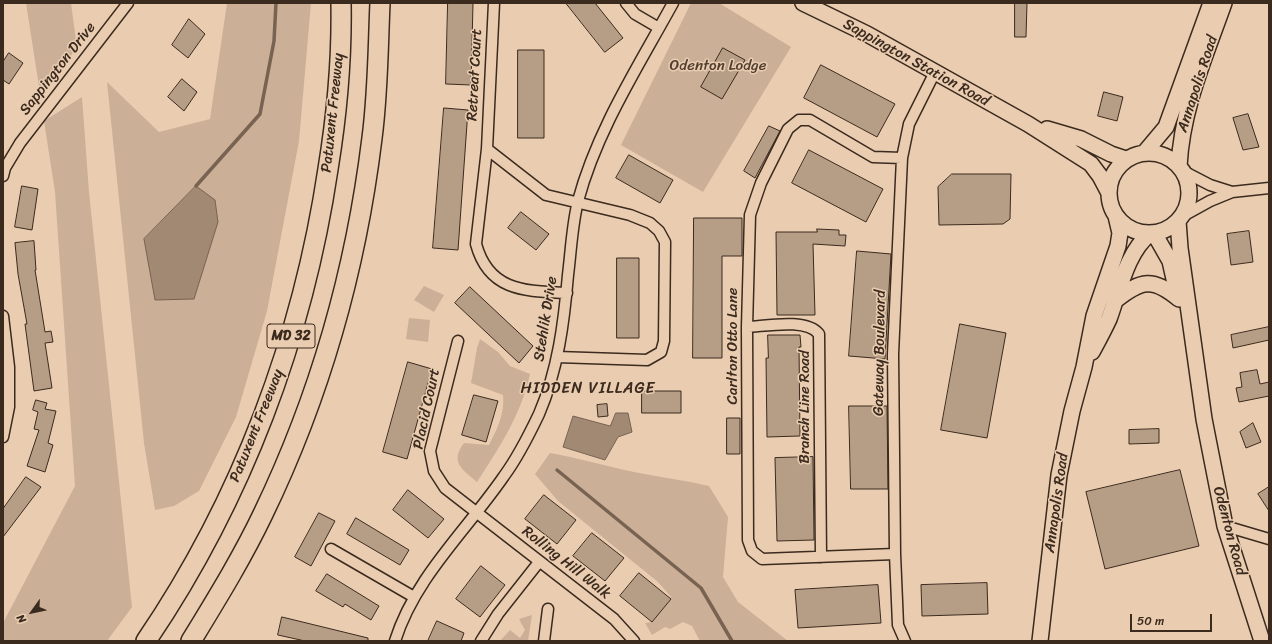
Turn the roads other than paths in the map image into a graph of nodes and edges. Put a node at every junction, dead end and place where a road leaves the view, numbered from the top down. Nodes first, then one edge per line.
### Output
1 (128, 3) edge
2 (341, 3) edge
3 (380, 3) edge
4 (494, 3) edge
5 (626, 3) edge
6 (672, 3) edge
7 (803, 3) edge
8 (1211, 3) edge
9 (1224, 3) edge
10 (659, 28) junction
11 (935, 72) junction
12 (1028, 124) junction
13 (487, 149) junction
14 (1145, 152) junction
15 (902, 158) junction
16 (1126, 159) junction
17 (1181, 169) junction
18 (3, 176) edge
19 (1269, 188) edge
20 (1109, 192) junction
21 (1232, 192) junction
22 (578, 203) junction
23 (1116, 216) junction
24 (1180, 219) junction
25 (1152, 234) junction
26 (567, 293) junction
27 (1179, 299) junction
28 (1115, 301) junction
29 (3, 316) edge
30 (747, 327) junction
31 (4, 330) edge
32 (458, 341) dead end
33 (557, 357) junction
34 (1084, 367) junction
35 (1204, 419) junction
36 (3, 437) edge
37 (476, 513) junction
38 (1225, 526) junction
39 (1269, 539) edge
40 (331, 549) dead end
41 (895, 554) junction
42 (821, 557) junction
43 (539, 562) junction
44 (414, 597) junction
45 (548, 610) dead end
46 (146, 641) edge
47 (191, 641) edge
48 (395, 641) edge
49 (481, 641) edge
50 (544, 641) edge
51 (634, 641) edge
52 (905, 641) edge
53 (1040, 641) edge
54 (1262, 641) edge

1 - 18 street, Sappington Drive
2 - 46 highway, Patuxent Freeway / MD 32
3 - 47 highway, MD 32
4 - 13 street, Retreat Court
5 - 10 street
6 - 10 street, Stehlik Drive
7 - 11 main road, Sappington Station Road
8 - 14 main road, Annapolis Road
9 - 17 main road, Annapolis Road
10 - 22 street, Stehlik Drive
11 - 12 main road, Sappington Station Road
11 - 15 street, Gateway Boulevard
12 - 16 main road, Sappington Station Road
12 - 20 main road, Sappington Station Road
13 - 22 street
13 - 26 street, Retreat Court
14 - 16 main road
14 - 17 main road
15 - 30 street, Carlton Otto Lane
15 - 41 street, Gateway Boulevard
16 - 20 main road
17 - 21 street
17 - 24 main road
19 - 21 street
20 - 23 main road
21 - 24 street
22 - 26 street, Stehlik Drive
22 - 33 street
23 - 25 main road
23 - 34 main road, Annapolis Road
24 - 25 main road
24 - 35 main road, Odenton Road
25 - 27 main road, Odenton Road
25 - 28 main road, Annapolis Road
26 - 33 street, Stehlik Drive
27 - 28 main road
27 - 35 main road, Odenton Road
28 - 34 main road, Annapolis Road
29 - 31 street
30 - 42 street, Carlton Otto Lane
30 - 42 street, Branch Line Road
31 - 36 street
32 - 37 street, Placid Court
33 - 37 street, Stehlik Drive
34 - 53 main road, Annapolis Road
35 - 38 main road, Odenton Road
37 - 43 street, Rolling Hill Walk
37 - 44 street, Stehlik Drive
38 - 39 street
38 - 54 main road, Odenton Road
40 - 44 street
41 - 42 street, Carlton Otto Lane
41 - 52 street, Gateway Boulevard
43 - 49 street
43 - 51 street, Rolling Hill Walk
44 - 48 street, Stehlik Drive
45 - 50 street

